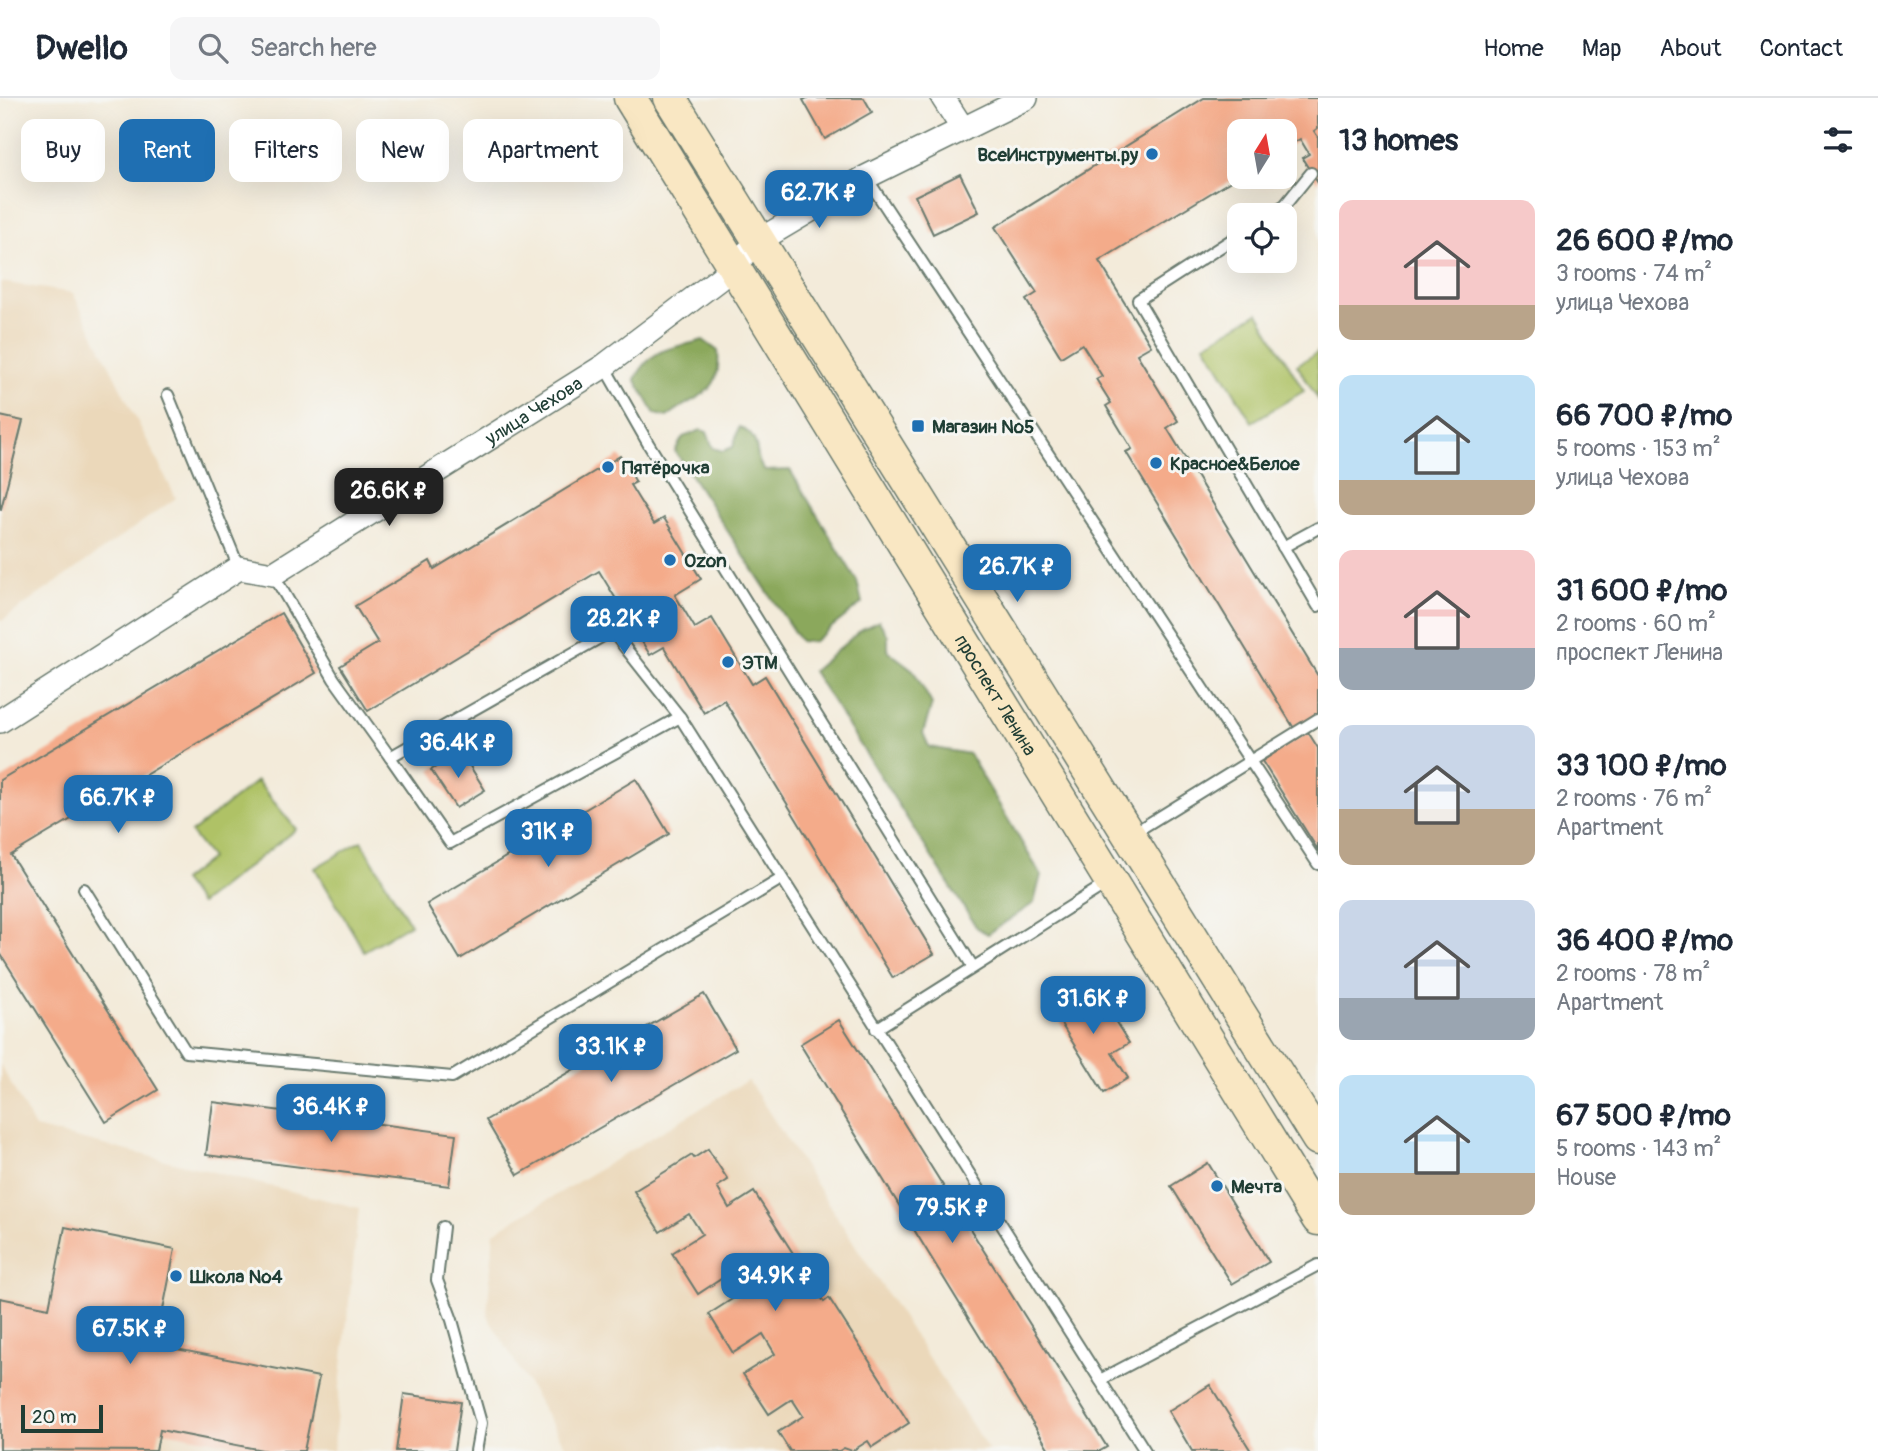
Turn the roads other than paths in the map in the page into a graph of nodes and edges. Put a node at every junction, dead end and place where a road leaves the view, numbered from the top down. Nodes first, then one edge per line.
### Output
1 (631, 98) edge
2 (670, 98) edge
3 (943, 98) edge
4 (1026, 98) edge
5 (962, 129) junction
6 (1311, 173) dead end
7 (866, 177) junction
8 (1287, 203) edge
9 (760, 240) junction
10 (1227, 243) edge
11 (734, 263) junction
12 (604, 366) junction
13 (168, 396) dead end
14 (1318, 528) edge
15 (1283, 547) junction
16 (239, 568) junction
17 (272, 574) junction
18 (1318, 606) edge
19 (680, 717) junction
20 (1318, 719) edge
21 (0, 721) edge
22 (390, 757) junction
23 (1251, 759) junction
24 (1130, 836) junction
25 (1318, 864) edge
26 (781, 880) junction
27 (1111, 880) junction
28 (84, 889) dead end
29 (973, 967) junction
30 (876, 1029) junction
31 (1318, 1139) edge
32 (1318, 1219) edge
33 (443, 1227) dead end
34 (1318, 1265) edge
35 (1100, 1380) junction
36 (476, 1451) edge
37 (1146, 1451) edge

1 - 11 main road, проспект Ленина
2 - 9 main road, проспект Ленина
3 - 5 street
4 - 5 street, улица Чехова
5 - 7 street, улица Чехова
6 - 8 lane
7 - 9 street, улица Чехова
7 - 23 lane
9 - 11 street, улица Чехова
9 - 24 main road, проспект Ленина
10 - 15 lane
11 - 12 street, улица Чехова
11 - 27 main road, проспект Ленина
12 - 17 street, улица Чехова
12 - 29 lane
13 - 16 lane
14 - 15 lane
15 - 18 lane
16 - 17 street
16 - 21 street
17 - 22 lane
19 - 22 lane
19 - 22 lane
19 - 26 lane
20 - 23 lane
23 - 24 lane
23 - 25 lane
24 - 31 main road, проспект Ленина
26 - 28 lane
26 - 30 lane
27 - 29 lane
27 - 32 main road, проспект Ленина
29 - 30 lane
30 - 35 lane
33 - 36 lane
34 - 35 lane
35 - 37 lane

